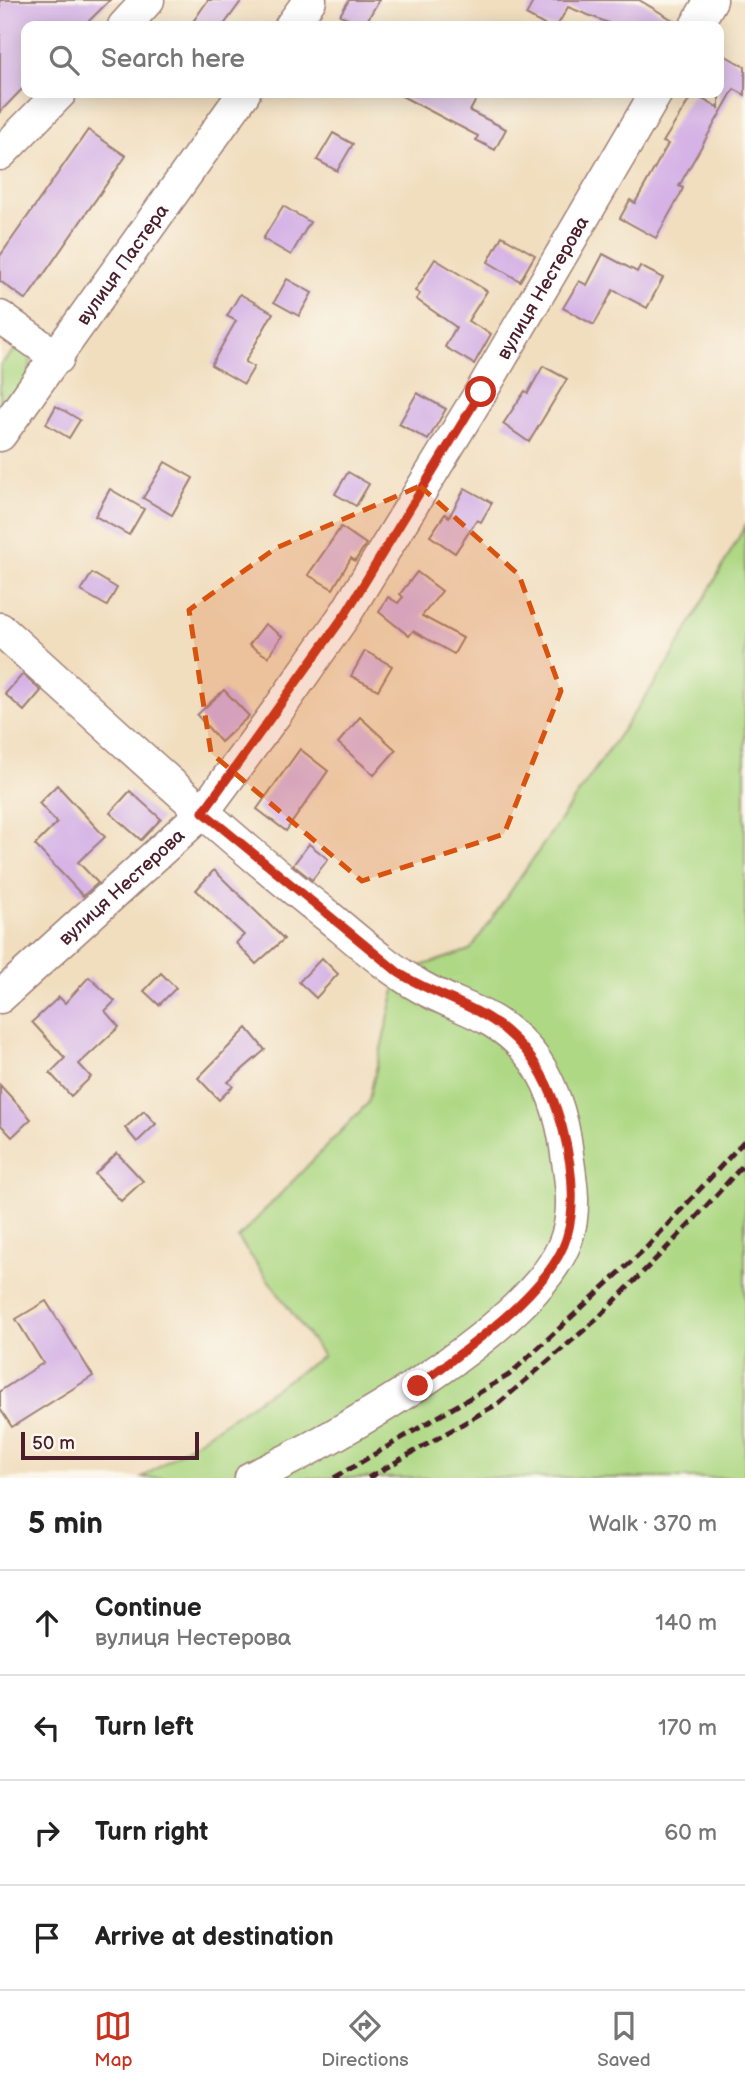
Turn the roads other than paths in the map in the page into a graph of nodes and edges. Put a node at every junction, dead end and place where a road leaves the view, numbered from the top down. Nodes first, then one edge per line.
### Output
1 (148, 0) edge
2 (310, 0) edge
3 (129, 21) edge
4 (295, 21) edge
5 (55, 98) edge
6 (240, 98) edge
7 (653, 98) edge
8 (0, 155) edge
9 (0, 317) edge
10 (58, 358) junction
11 (0, 435) edge
12 (0, 629) edge
13 (203, 812) junction
14 (0, 997) edge
15 (251, 1478) edge

1 - 3 street
2 - 4 street
5 - 8 street
6 - 10 street, вулиця Пастера
7 - 13 street, вулиця Нестерова
9 - 10 street
10 - 11 street, вулиця Пастера
12 - 13 street
13 - 14 street, вулиця Нестерова
13 - 15 street

